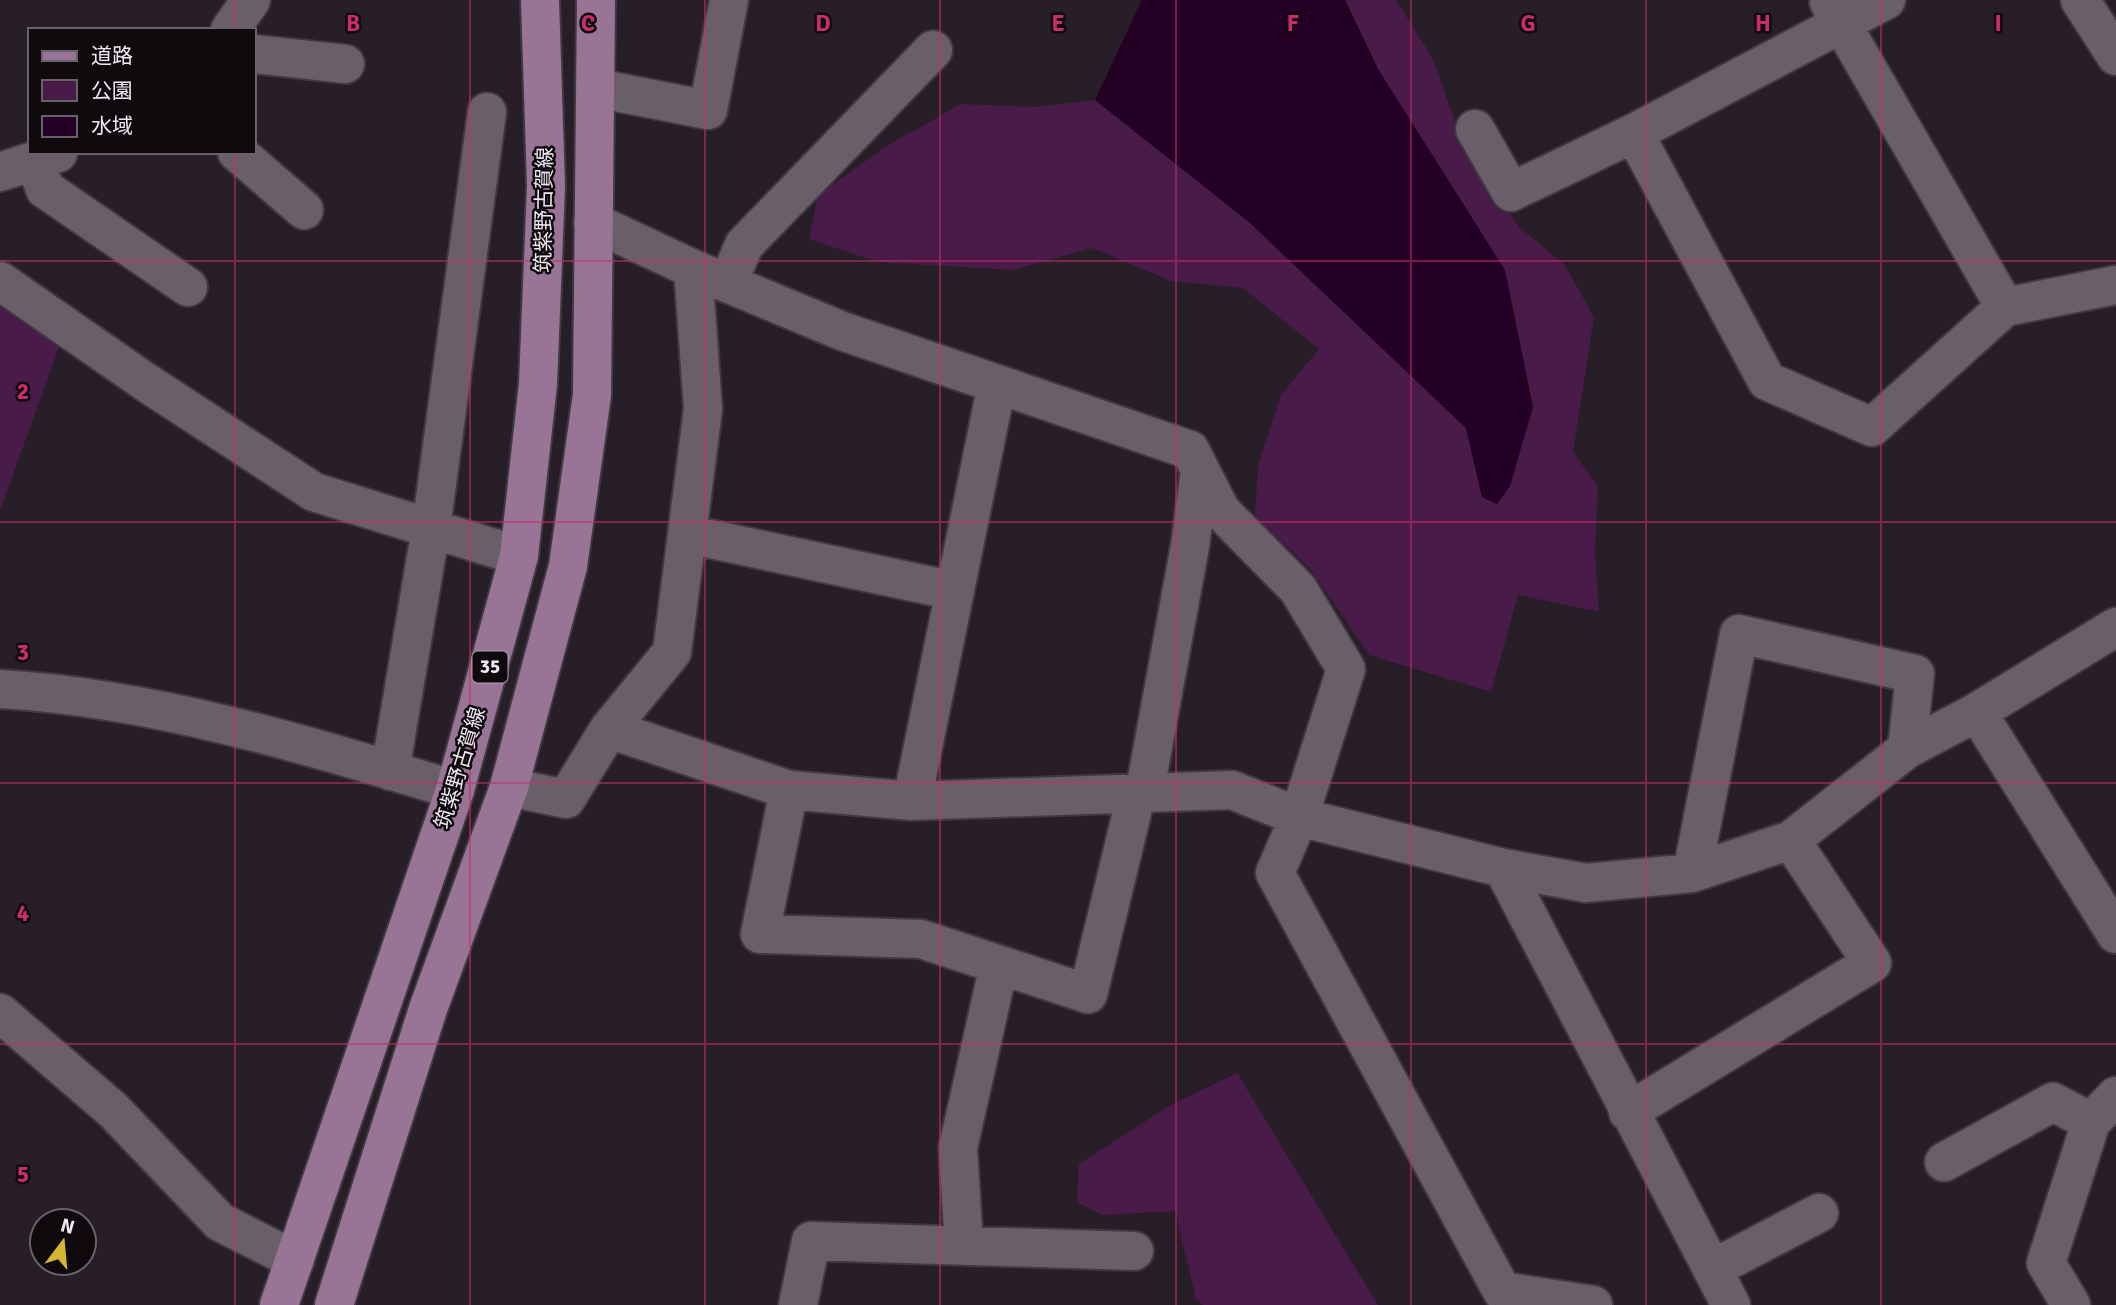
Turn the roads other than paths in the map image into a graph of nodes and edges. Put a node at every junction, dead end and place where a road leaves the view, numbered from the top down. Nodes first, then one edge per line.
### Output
1 (251, 0) edge
2 (540, 0) edge
3 (596, 0) edge
4 (729, 0) edge
5 (1886, 0) edge
6 (2080, 0) edge
7 (1835, 11) edge
8 (231, 28) edge
9 (933, 50) dead end
10 (256, 54) edge
11 (2116, 56) edge
12 (345, 64) dead end
13 (596, 88) junction
14 (487, 113) dead end
15 (1475, 129) dead end
16 (1634, 133) junction
17 (239, 154) edge
18 (25, 161) edge
19 (304, 210) dead end
20 (593, 222) junction
21 (693, 269) junction
22 (0, 281) edge
23 (729, 284) junction
24 (2116, 285) edge
25 (188, 287) dead end
26 (2005, 307) junction
27 (997, 384) junction
28 (1200, 470) junction
29 (431, 528) junction
30 (687, 534) junction
31 (519, 556) junction
32 (955, 592) junction
33 (2116, 626) edge
34 (0, 689) edge
35 (1977, 712) junction
36 (609, 729) junction
37 (1907, 749) junction
38 (390, 771) junction
39 (509, 787) junction
40 (455, 790) junction
41 (789, 790) junction
42 (1140, 796) junction
43 (912, 801) junction
44 (1299, 817) junction
45 (1791, 840) junction
46 (1503, 868) junction
47 (1692, 873) junction
48 (2116, 934) edge
49 (999, 965) junction
50 (0, 1013) edge
51 (2103, 1109) edge
52 (1628, 1112) junction
53 (1944, 1162) dead end
54 (1819, 1213) dead end
55 (964, 1246) junction
56 (1134, 1251) dead end
57 (295, 1260) junction
58 (1712, 1269) junction
59 (279, 1305) edge
60 (334, 1305) edge
61 (797, 1305) edge
62 (1593, 1305) edge
63 (1731, 1305) edge
64 (2071, 1305) edge

1 - 8 street
2 - 31 main road, 筑紫野古賀線 / 35
3 - 13 main road, 35
4 - 13 street
5 - 7 street
6 - 11 street
7 - 16 street
7 - 26 street
9 - 23 street
10 - 12 street
13 - 20 main road, 35
14 - 29 street
15 - 16 street
16 - 26 street
17 - 19 street
18 - 25 street
20 - 21 street
20 - 39 main road, 35
21 - 23 street
21 - 30 street
22 - 29 street
23 - 27 street
24 - 26 street
27 - 28 street
27 - 32 street
28 - 42 street
28 - 44 street
29 - 31 street
29 - 38 street
30 - 32 street
30 - 36 street
31 - 40 main road, 筑紫野古賀線 / 35
32 - 43 street
33 - 35 street
34 - 38 street
35 - 37 street
35 - 48 street
36 - 39 street
36 - 41 street
37 - 45 street
37 - 47 street
38 - 40 street
39 - 60 main road, 35
40 - 57 main road, 筑紫野古賀線 / 35
41 - 43 street
41 - 49 street
42 - 43 street
42 - 44 street
42 - 49 street
44 - 46 street
44 - 62 street
45 - 47 street
45 - 52 street
46 - 47 street
46 - 52 street
49 - 55 street
50 - 57 street
51 - 53 street
51 - 64 street
52 - 58 street
54 - 58 street
55 - 56 street
55 - 61 street
57 - 59 main road, 筑紫野古賀線 / 35
58 - 63 street

